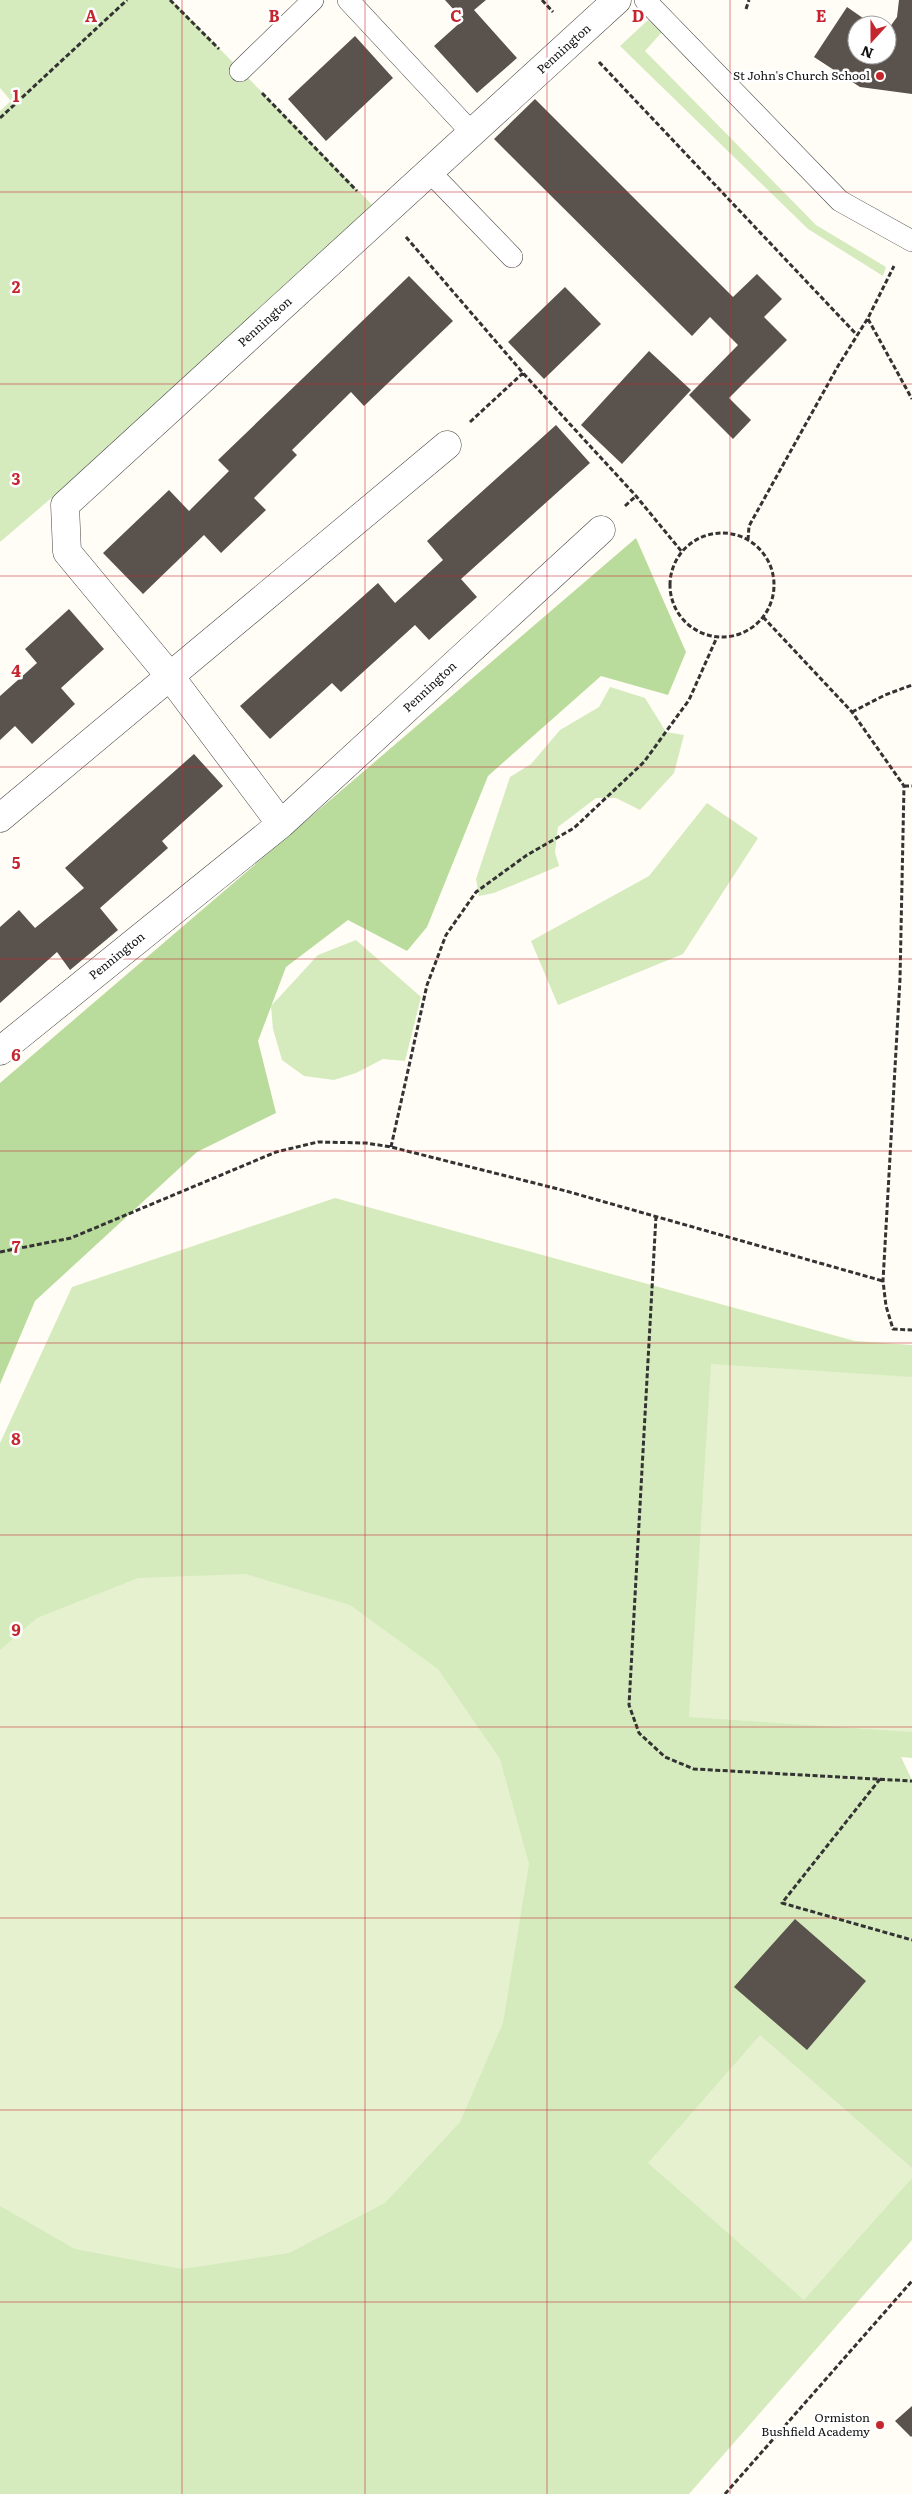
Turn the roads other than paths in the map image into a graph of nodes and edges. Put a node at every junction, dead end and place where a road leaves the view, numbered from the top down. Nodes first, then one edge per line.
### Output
1 (313, 0) edge
2 (348, 0) edge
3 (617, 0) edge
4 (644, 0) edge
5 (240, 71) dead end
6 (472, 133) junction
7 (429, 171) junction
8 (910, 240) edge
9 (512, 257) dead end
10 (447, 445) road end
11 (601, 530) dead end
12 (168, 675) junction
13 (0, 818) edge
14 (281, 824) junction
15 (0, 1051) edge

1 - 5 lane
2 - 6 lane
3 - 6 street, Pennington
4 - 8 lane
6 - 7 street, Pennington
7 - 9 lane
7 - 12 street, Pennington
10 - 12 street
11 - 14 street, Pennington
12 - 13 street
12 - 14 street, Pennington
14 - 15 street, Pennington

